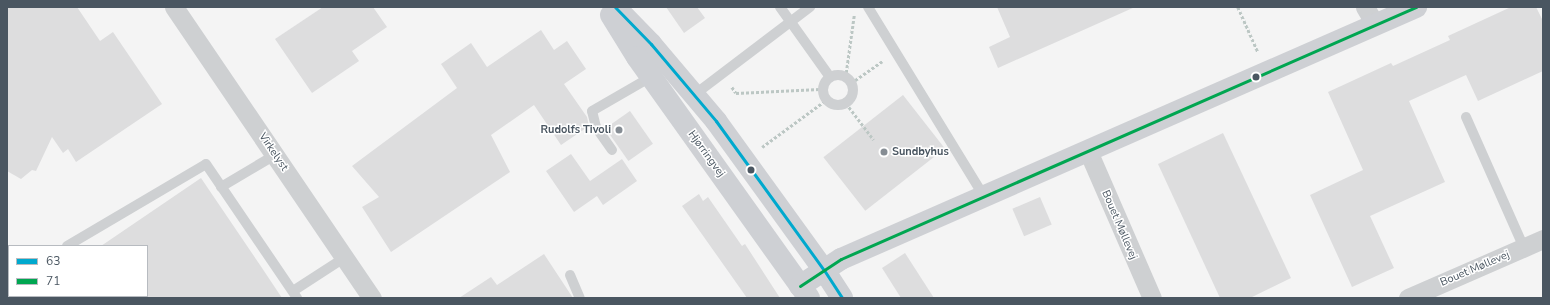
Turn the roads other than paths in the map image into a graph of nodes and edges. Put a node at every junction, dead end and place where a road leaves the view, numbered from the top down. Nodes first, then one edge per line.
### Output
1 (174, 7) edge
2 (606, 7) edge
3 (615, 7) edge
4 (780, 7) edge
5 (810, 7) edge
6 (868, 7) edge
7 (1416, 7) edge
8 (1370, 15) edge
9 (791, 22) junction
10 (651, 77) junction
11 (830, 77) junction
12 (694, 95) junction
13 (1466, 117) dead end
14 (612, 150) dead end
15 (1088, 151) junction
16 (275, 155) junction
17 (221, 187) junction
18 (984, 196) junction
19 (1543, 239) edge
20 (69, 245) edge
21 (1524, 248) junction
22 (344, 258) junction
23 (824, 270) junction
24 (570, 274) dead end
25 (804, 292) edge
26 (295, 294) edge
27 (372, 298) edge
28 (580, 298) edge
29 (842, 298) edge
30 (1152, 298) edge
31 (1408, 298) edge

1 - 16 street, Virkelyst
2 - 10 main road, Hjørringvej
3 - 12 main road
4 - 9 lane
5 - 9 lane
6 - 18 lane
7 - 8 main road
8 - 15 main road
9 - 11 lane
9 - 12 lane
10 - 14 lane
10 - 25 main road, Hjørringvej
11 - 11 lane
12 - 23 main road
13 - 21 lane
15 - 18 main road
15 - 30 street, Bouet Møllevej
16 - 17 lane
16 - 22 street, Virkelyst
17 - 20 lane
17 - 26 lane
18 - 23 main road
19 - 21 street, Bouet Møllevej
21 - 31 street, Bouet Møllevej
22 - 26 lane
22 - 27 street, Virkelyst
23 - 25 main road
23 - 29 main road
24 - 28 lane

